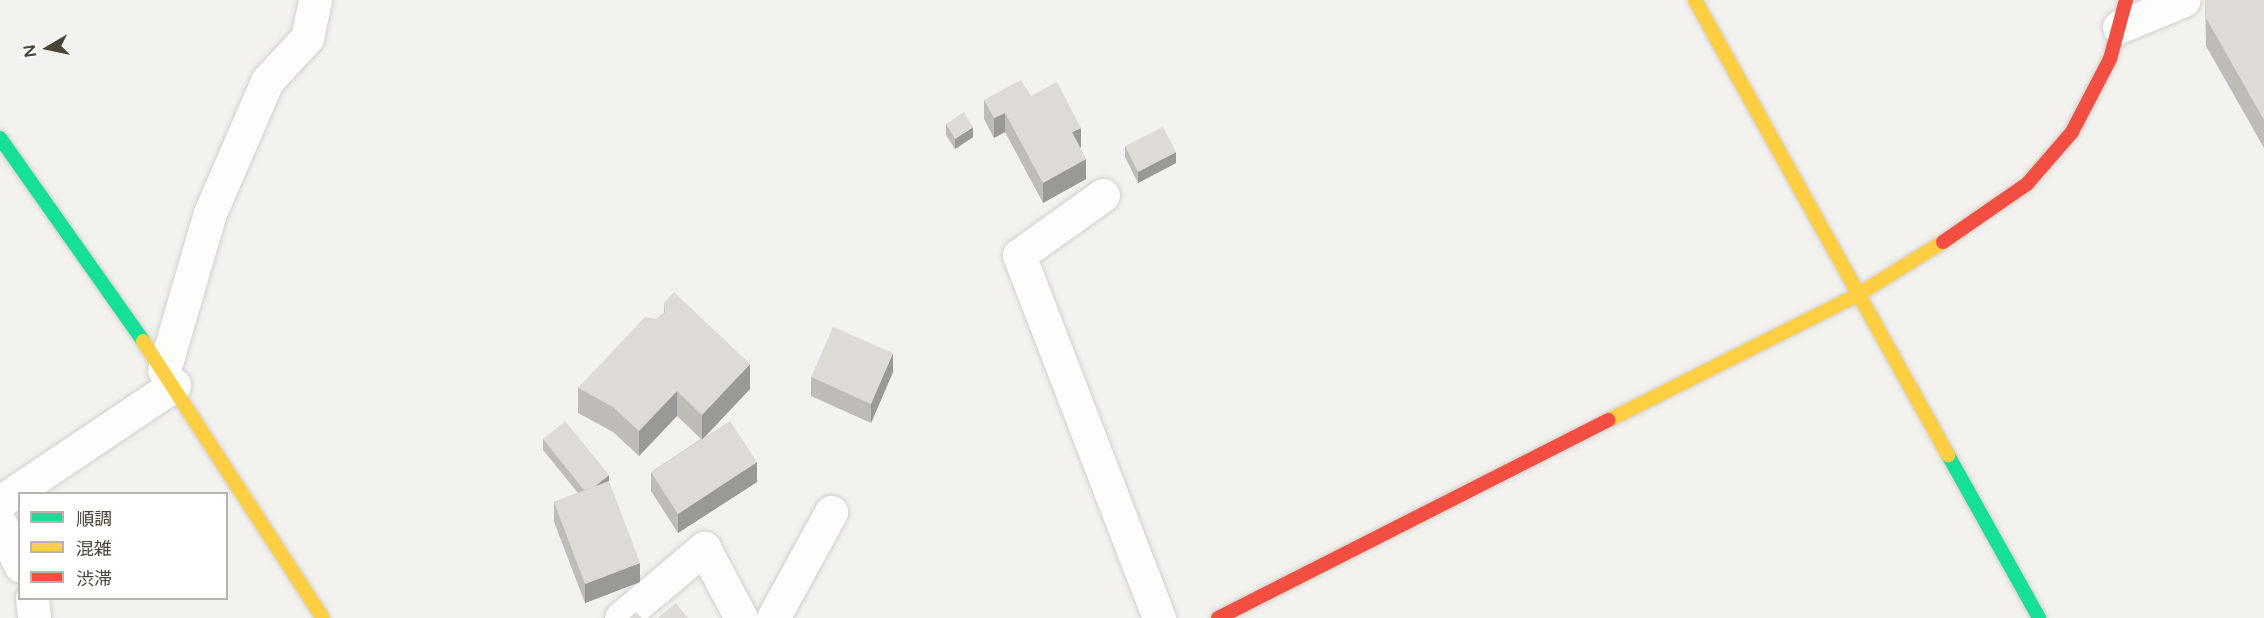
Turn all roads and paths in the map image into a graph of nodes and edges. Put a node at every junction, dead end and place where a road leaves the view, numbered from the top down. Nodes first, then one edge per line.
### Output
1 (315, 0) edge
2 (1695, 0) edge
3 (2184, 0) edge
4 (2122, 13) edge
5 (0, 138) edge
6 (1103, 195) dead end
7 (1859, 294) junction
8 (169, 378) junction
9 (0, 502) edge
10 (831, 512) dead end
11 (0, 523) edge
12 (18, 561) edge
13 (32, 600) edge
14 (34, 618) edge
15 (323, 618) edge
16 (621, 618) edge
17 (741, 618) edge
18 (773, 618) edge
19 (1159, 618) edge
20 (1218, 618) edge
21 (2039, 618) edge

1 - 8 street
2 - 7 street
3 - 4 street
4 - 7 street
5 - 8 street
6 - 19 street
7 - 20 street
7 - 21 street
8 - 9 street
8 - 15 street
10 - 18 street
11 - 12 street
13 - 14 street
16 - 17 street

